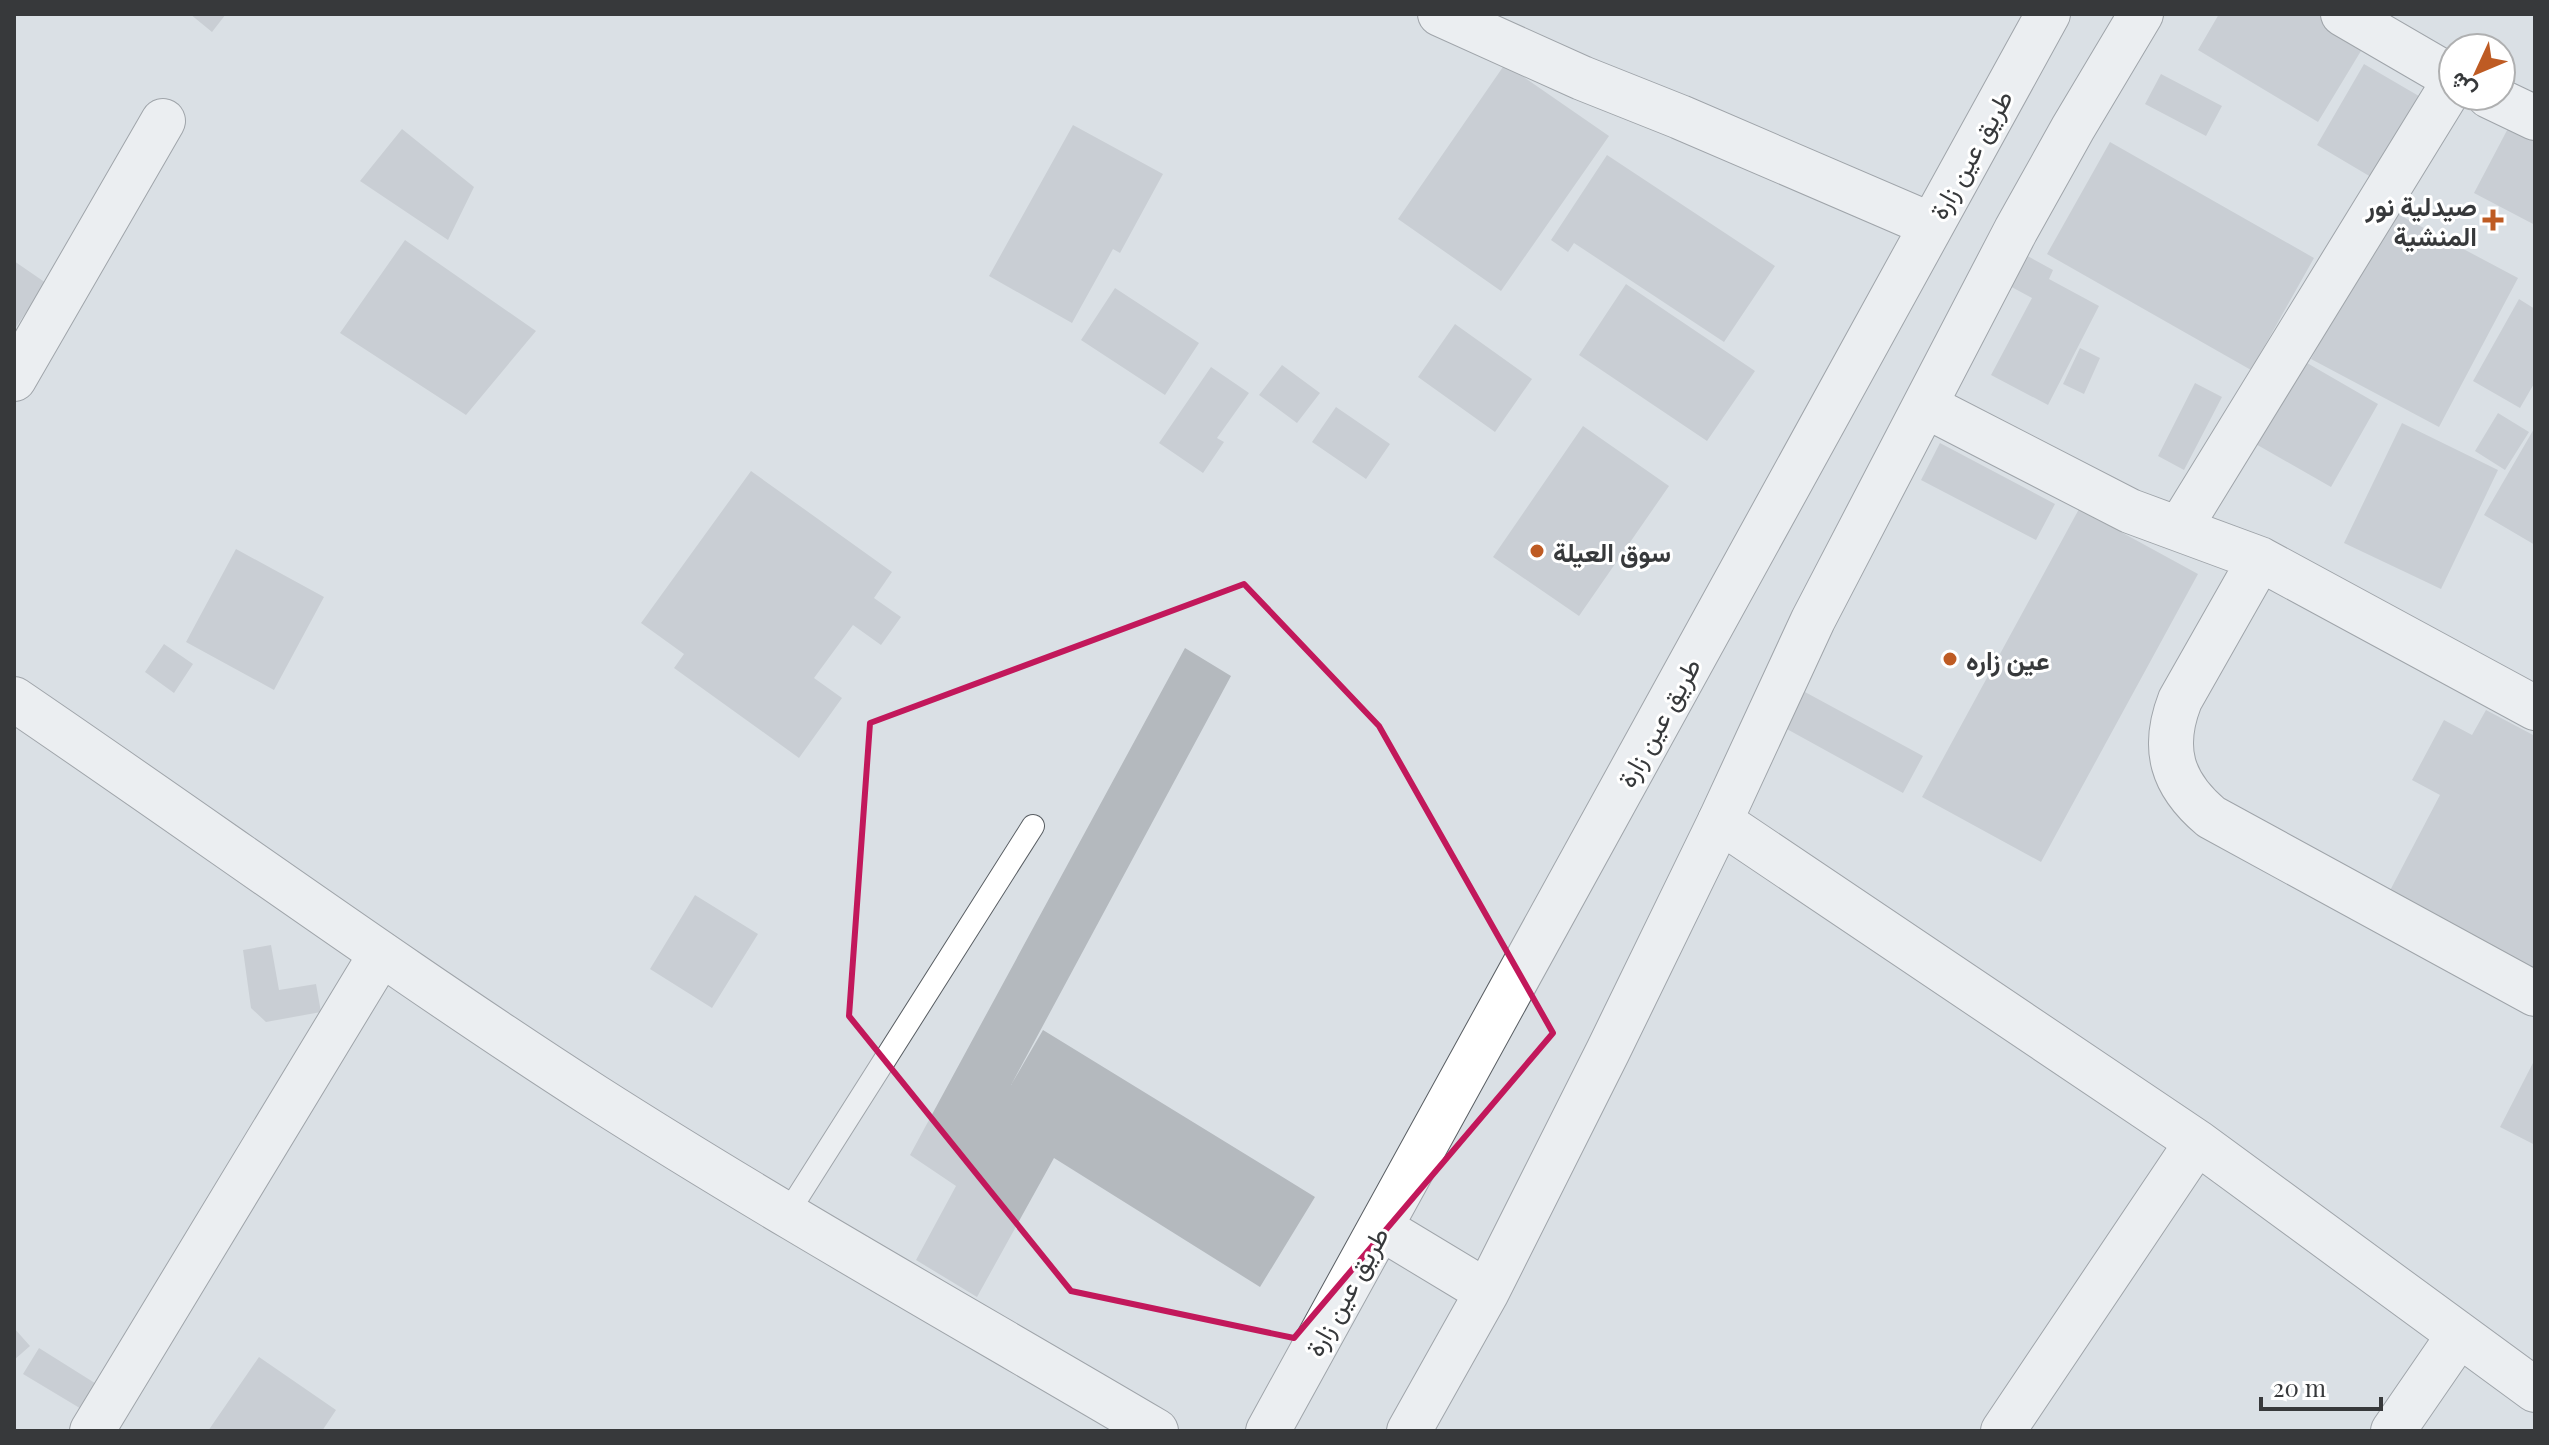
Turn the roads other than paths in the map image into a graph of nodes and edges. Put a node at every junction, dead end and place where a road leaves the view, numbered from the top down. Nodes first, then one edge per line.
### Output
1 (1440, 14) edge
2 (2048, 14) edge
3 (2141, 14) edge
4 (2343, 14) edge
5 (2437, 71) edge
6 (2437, 107) edge
7 (163, 121) dead end
8 (1931, 225) junction
9 (14, 379) edge
10 (1926, 406) junction
11 (2179, 529) junction
12 (2260, 559) junction
13 (14, 699) edge
14 (2535, 708) edge
15 (1720, 821) junction
16 (1033, 826) dead end
17 (381, 954) junction
18 (2535, 994) edge
19 (2197, 1142) junction
20 (787, 1214) junction
21 (1381, 1228) junction
22 (1487, 1292) junction
23 (2459, 1335) junction
24 (2535, 1390) edge
25 (92, 1431) edge
26 (1156, 1431) edge
27 (1268, 1431) edge
28 (1409, 1431) edge
29 (2003, 1431) edge
30 (2393, 1431) edge

1 - 8 street
2 - 8 street, طريق عين زارة
3 - 10 street
4 - 5 street
6 - 11 street
7 - 9 street
8 - 21 street, طريق عين زارة
10 - 11 street
10 - 15 street
11 - 12 street
12 - 14 street
12 - 18 street
13 - 17 street
15 - 19 street
15 - 22 street
16 - 20 lane
17 - 20 street
17 - 25 street
19 - 23 street
19 - 29 street
20 - 26 street
21 - 22 street
21 - 27 street, طريق عين زارة
22 - 28 street
23 - 24 street
23 - 30 street

